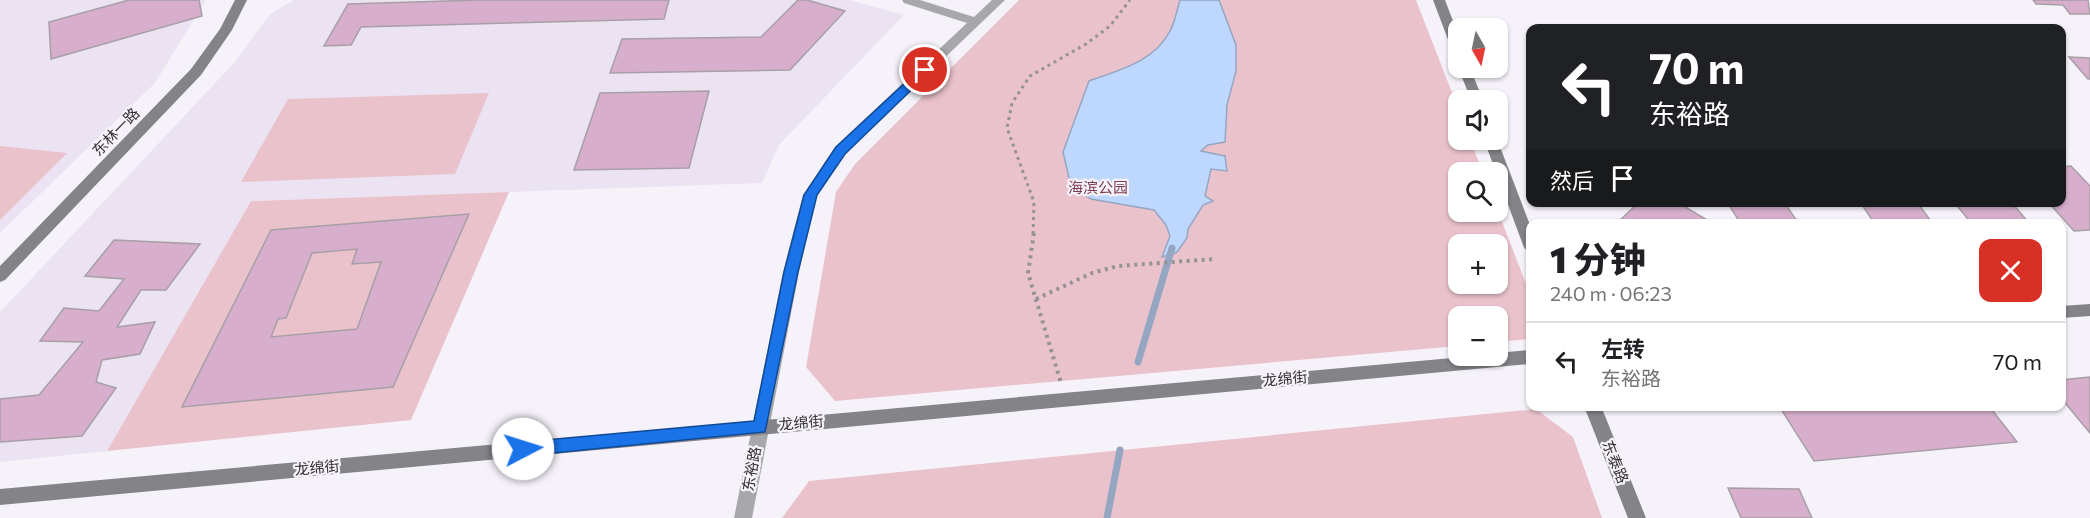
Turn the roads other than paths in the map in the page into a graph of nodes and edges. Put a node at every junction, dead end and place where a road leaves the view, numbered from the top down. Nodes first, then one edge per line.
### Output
1 (241, 0) edge
2 (908, 0) edge
3 (999, 0) edge
4 (1439, 0) edge
5 (976, 22) junction
6 (1448, 24) edge
7 (1495, 150) edge
8 (1526, 234) edge
9 (0, 276) edge
10 (2090, 310) edge
11 (2066, 312) edge
12 (1526, 357) edge
13 (1594, 411) edge
14 (760, 427) junction
15 (0, 497) edge
16 (743, 518) edge
17 (1637, 518) edge

1 - 9 street, 东林一路
2 - 5 street
3 - 5 street, 东裕路
4 - 6 street
5 - 14 street, 东裕路
7 - 8 street
10 - 11 street
12 - 14 street, 龙绵街
13 - 17 street, 东泰路
14 - 15 street, 龙绵街
14 - 16 street, 东裕路

